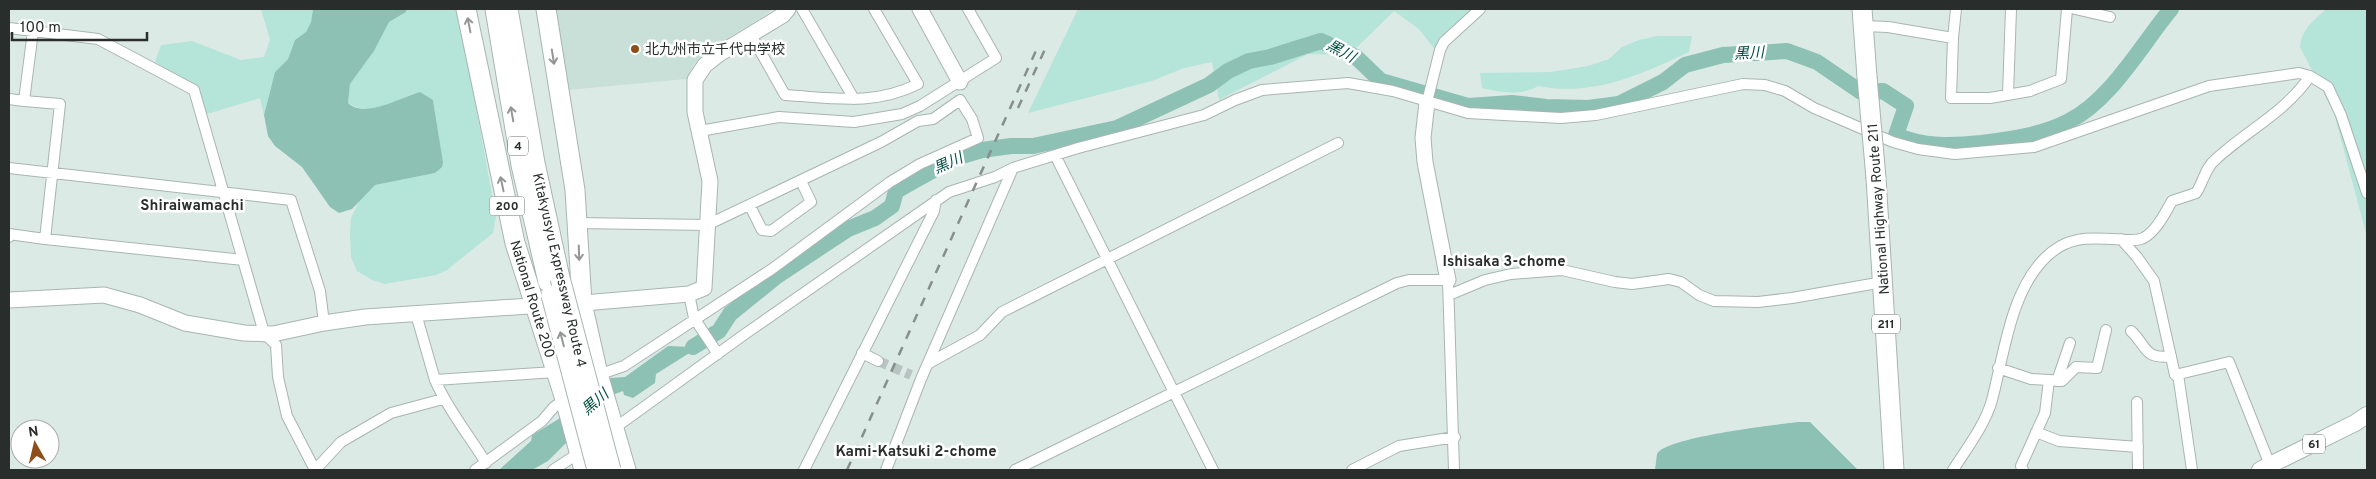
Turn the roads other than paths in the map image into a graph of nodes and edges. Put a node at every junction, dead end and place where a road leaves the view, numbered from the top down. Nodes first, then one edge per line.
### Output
1 (466, 9) edge
2 (495, 9) edge
3 (508, 9) edge
4 (546, 9) edge
5 (788, 9) edge
6 (802, 9) edge
7 (874, 9) edge
8 (920, 9) edge
9 (968, 9) edge
10 (1480, 9) edge
11 (1956, 9) edge
12 (2011, 9) edge
13 (2067, 9) edge
14 (2075, 9) edge
15 (1863, 17) edge
16 (2110, 17) dead end
17 (9, 28) edge
18 (33, 31) junction
19 (751, 35) junction
20 (1953, 38) junction
21 (2310, 76) junction
22 (960, 82) junction
23 (2008, 95) junction
24 (9, 99) edge
25 (854, 99) junction
26 (1427, 100) junction
27 (24, 101) junction
28 (700, 131) junction
29 (1338, 143) dead end
30 (1055, 155) junction
31 (9, 168) edge
32 (1013, 168) junction
33 (53, 173) junction
34 (801, 181) junction
35 (2367, 192) edge
36 (224, 193) junction
37 (936, 200) junction
38 (750, 206) junction
39 (578, 223) junction
40 (707, 224) junction
41 (9, 235) edge
42 (45, 239) junction
43 (2121, 239) junction
44 (1107, 258) junction
45 (243, 260) junction
46 (554, 280) junction
47 (1883, 282) junction
48 (1449, 288) junction
49 (689, 294) junction
50 (9, 300) edge
51 (582, 303) junction
52 (536, 305) junction
53 (416, 314) junction
54 (696, 321) junction
55 (324, 323) junction
56 (2106, 330) dead end
57 (2131, 330) dead end
58 (264, 333) junction
59 (2070, 343) dead end
60 (717, 351) junction
61 (862, 353) junction
62 (2171, 356) junction
63 (878, 361) tunnel mouth
64 (928, 362) junction
65 (1998, 368) junction
66 (555, 372) junction
67 (2178, 374) junction
68 (911, 375) tunnel mouth
69 (599, 377) junction
70 (921, 379) junction
71 (435, 380) junction
72 (2053, 380) junction
73 (1174, 393) junction
74 (444, 399) junction
75 (566, 402) junction
76 (2137, 402) dead end
77 (2367, 415) edge
78 (612, 426) junction
79 (2036, 432) junction
80 (1454, 437) junction
81 (2138, 447) junction
82 (580, 457) edge
83 (486, 462) junction
84 (2265, 468) edge
85 (315, 470) edge
86 (475, 470) edge
87 (553, 470) edge
88 (597, 470) edge
89 (611, 470) edge
90 (626, 470) edge
91 (804, 470) edge
92 (886, 470) edge
93 (1015, 470) edge
94 (1213, 470) edge
95 (1352, 470) edge
96 (1454, 470) edge
97 (1894, 470) edge
98 (1953, 470) edge
99 (2023, 470) edge
100 (2138, 470) edge
101 (2192, 470) edge

52 -> 1 highway, National Route 200 / 200
46 -> 2 highway, Kitakyusyu Expressway Route 4 / 4
3 - 46 highway, Kitakyusyu Expressway Route 4 / 4
4 -> 39 highway
5 - 19 street
6 - 25 street
7 - 25 street
8 - 22 street
9 - 22 street
10 - 26 street
11 - 20 street
12 - 23 street
13 - 23 street
14 - 16 street
15 - 20 street
15 - 47 highway, National Highway Route 211 / 211, bridge
17 - 18 street
18 - 27 street
18 - 36 street
19 - 25 street
19 - 28 street
20 - 23 street
21 - 26 street
21 - 35 street
21 - 43 street
22 - 28 street
24 - 27 street
26 - 30 street
26 - 48 street
27 - 33 street
28 - 40 street
29 - 44 street
30 - 32 street
30 - 44 street
31 - 33 street
32 - 37 street
32 - 64 street
33 - 36 street
33 - 42 street
34 - 38 street
34 - 38 street
34 - 54 street
36 - 45 street
36 - 55 street
37 - 60 street
37 - 61 street
38 - 40 street
39 - 40 street
39 -> 51 highway
40 - 49 street
41 - 42 street
42 - 45 street
43 - 62 street
43 - 65 street
44 - 64 street
44 - 73 street
45 - 58 street
88 -> 46 highway, Kitakyusyu Expressway Route 4 / 4, bridge
46 - 89 highway, Kitakyusyu Expressway Route 4 / 4, bridge
47 - 48 street
47 - 97 highway, National Highway Route 211 / 211
48 - 73 street
48 - 80 street
49 - 51 street
49 - 54 street
50 - 58 street
51 - 52 street
51 - 69 highway
52 - 53 street
52 - 66 highway, National Route 200 / 200
53 - 55 street
53 - 71 street
54 - 60 street
54 - 69 street
55 - 58 street
56 - 72 street
57 - 62 street
58 - 85 street
59 - 72 street
60 - 78 street
61 - 63 street
61 - 91 street
62 - 67 street
64 - 70 street
65 - 72 street
65 - 98 street
66 - 71 street
66 - 75 highway, National Route 200 / 200
67 - 84 street
67 - 101 street
68 - 70 street
69 - 75 street
69 - 78 highway
70 - 92 street
71 - 74 street
72 - 79 street
73 - 93 street
73 - 94 street
74 - 83 street
74 - 85 street
75 - 82 highway, National Route 200 / 200
75 - 83 street
76 - 81 street
77 - 84 main road, 61
78 - 82 street
78 - 90 highway
79 - 81 street
79 - 99 street
80 - 95 street
80 - 96 street
81 - 100 street
82 - 87 street
83 - 86 street

